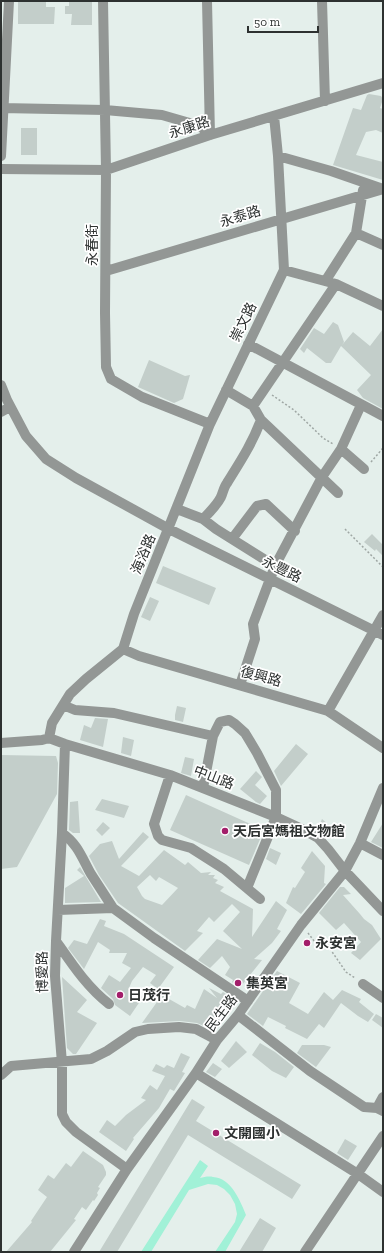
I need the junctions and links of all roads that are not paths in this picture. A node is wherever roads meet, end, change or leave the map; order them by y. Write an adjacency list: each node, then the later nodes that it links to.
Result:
1 (9, 1): 7 (street)
2 (103, 1): 8 (street, 永春街)
3 (207, 1): 10 (street)
4 (322, 1): 6 (street)
5 (383, 83): 6 (street, 永康路)
6 (325, 101): 9 (street, 永康路)
7 (2, 108): 8 (street); 11 (street)
8 (105, 110): 10 (street); 14 (street, 永春街)
9 (274, 116): 10 (street, 永康路); 12 (street, 崇文路)
10 (210, 135): 14 (street, 永康路)
11 (1, 156)
12 (278, 156): 15 (street); 18 (street, 崇文路)
13 (1, 169): 14 (street, 永康路)
14 (106, 170): 22 (street, 永春街)
15 (364, 183): 16 (street); 17 (street)
16 (383, 189): 17 (street, 永泰路)
17 (362, 195): 18 (street, 永泰路); 19 (street)
18 (281, 218): 21 (street, 崇文路); 22 (street, 永泰路)
19 (356, 233): 20 (street); 23 (street)
20 (383, 245)
21 (284, 270): 23 (street); 26 (street, 崇文路)
22 (106, 271): 36 (street, 永春街)
23 (326, 280): 24 (street)
24 (336, 284): 25 (street); 27 (street)
25 (383, 306)
26 (248, 344): 27 (street); 29 (street, 崇文路)
27 (282, 363): 31 (street); 32 (street)
28 (1, 385): 30 (street, 海浴路)
29 (226, 390): 32 (street); 36 (street, 崇文路)
30 (6, 403): 33 (street); 43 (street, 海浴路)
31 (361, 405): 34 (street); 37 (street)
32 (253, 406): 35 (street)
33 (1, 412)
34 (383, 416)
35 (261, 420): 39 (street); 42 (street)
36 (210, 424): 41 (street, 崇文路)
37 (341, 449): 38 (street); 39 (street)
38 (364, 470)
39 (322, 477): 40 (street); 44 (street)
40 (338, 493)
41 (177, 509): 42 (street); 43 (street, 崇文路)
42 (204, 519): 45 (street)
43 (169, 529): 47 (street, 永豐路); 51 (street, 海浴路)
44 (294, 531): 45 (street); 46 (street)
45 (232, 539): 46 (street)
46 (275, 566): 47 (street)
47 (270, 579): 49 (street, 永豐路); 52 (street)
48 (383, 615): 49 (street)
49 (374, 631): 50 (street, 永豐路); 54 (street)
50 (383, 635)
51 (123, 649): 52 (street, 復興路); 53 (street)
52 (240, 685): 54 (street, 復興路)
53 (63, 705): 55 (street); 56 (street)
54 (328, 710): 59 (street, 復興路)
55 (213, 736): 61 (street); 63 (street)
56 (49, 738): 57 (street, 中山路); 58 (street, 中山路)
57 (1, 743)
58 (66, 744): 60 (street, 中山路); 64 (street, 博愛路)
59 (383, 748)
60 (170, 775): 61 (street, 中山路); 68 (street)
61 (203, 788): 63 (street, 中山路)
62 (383, 788): 65 (street, 民生路)
63 (276, 817): 67 (street, 中山路); 68 (street)
64 (62, 833): 70 (street); 71 (street, 博愛路)
65 (360, 843): 66 (street); 67 (street, 民生路)
66 (383, 855)
67 (345, 870): 72 (street, 中山路); 76 (street, 民生路)
68 (247, 888): 69 (street)
69 (260, 899)
70 (113, 908): 71 (street); 76 (street)
71 (58, 910): 73 (street, 博愛路)
72 (383, 911)
73 (56, 941): 77 (street); 80 (street, 博愛路)
74 (363, 984): 75 (street)
75 (383, 998)
76 (248, 1000): 78 (street, 民生路)
77 (109, 1004)
78 (238, 1015): 79 (street, 民生路); 84 (street)
79 (217, 1040): 80 (street); 81 (street, 民生路)
80 (62, 1063): 82 (street); 86 (street, 博愛路)
81 (196, 1073): 86 (street, 民生路); 87 (street)
82 (1, 1075)
83 (383, 1096): 84 (street)
84 (380, 1110)
85 (383, 1136): 87 (street)
86 (127, 1169): 89 (street, 民生路)
87 (358, 1174): 88 (street); 90 (street)
88 (383, 1192)
89 (74, 1252)
90 (305, 1252)

